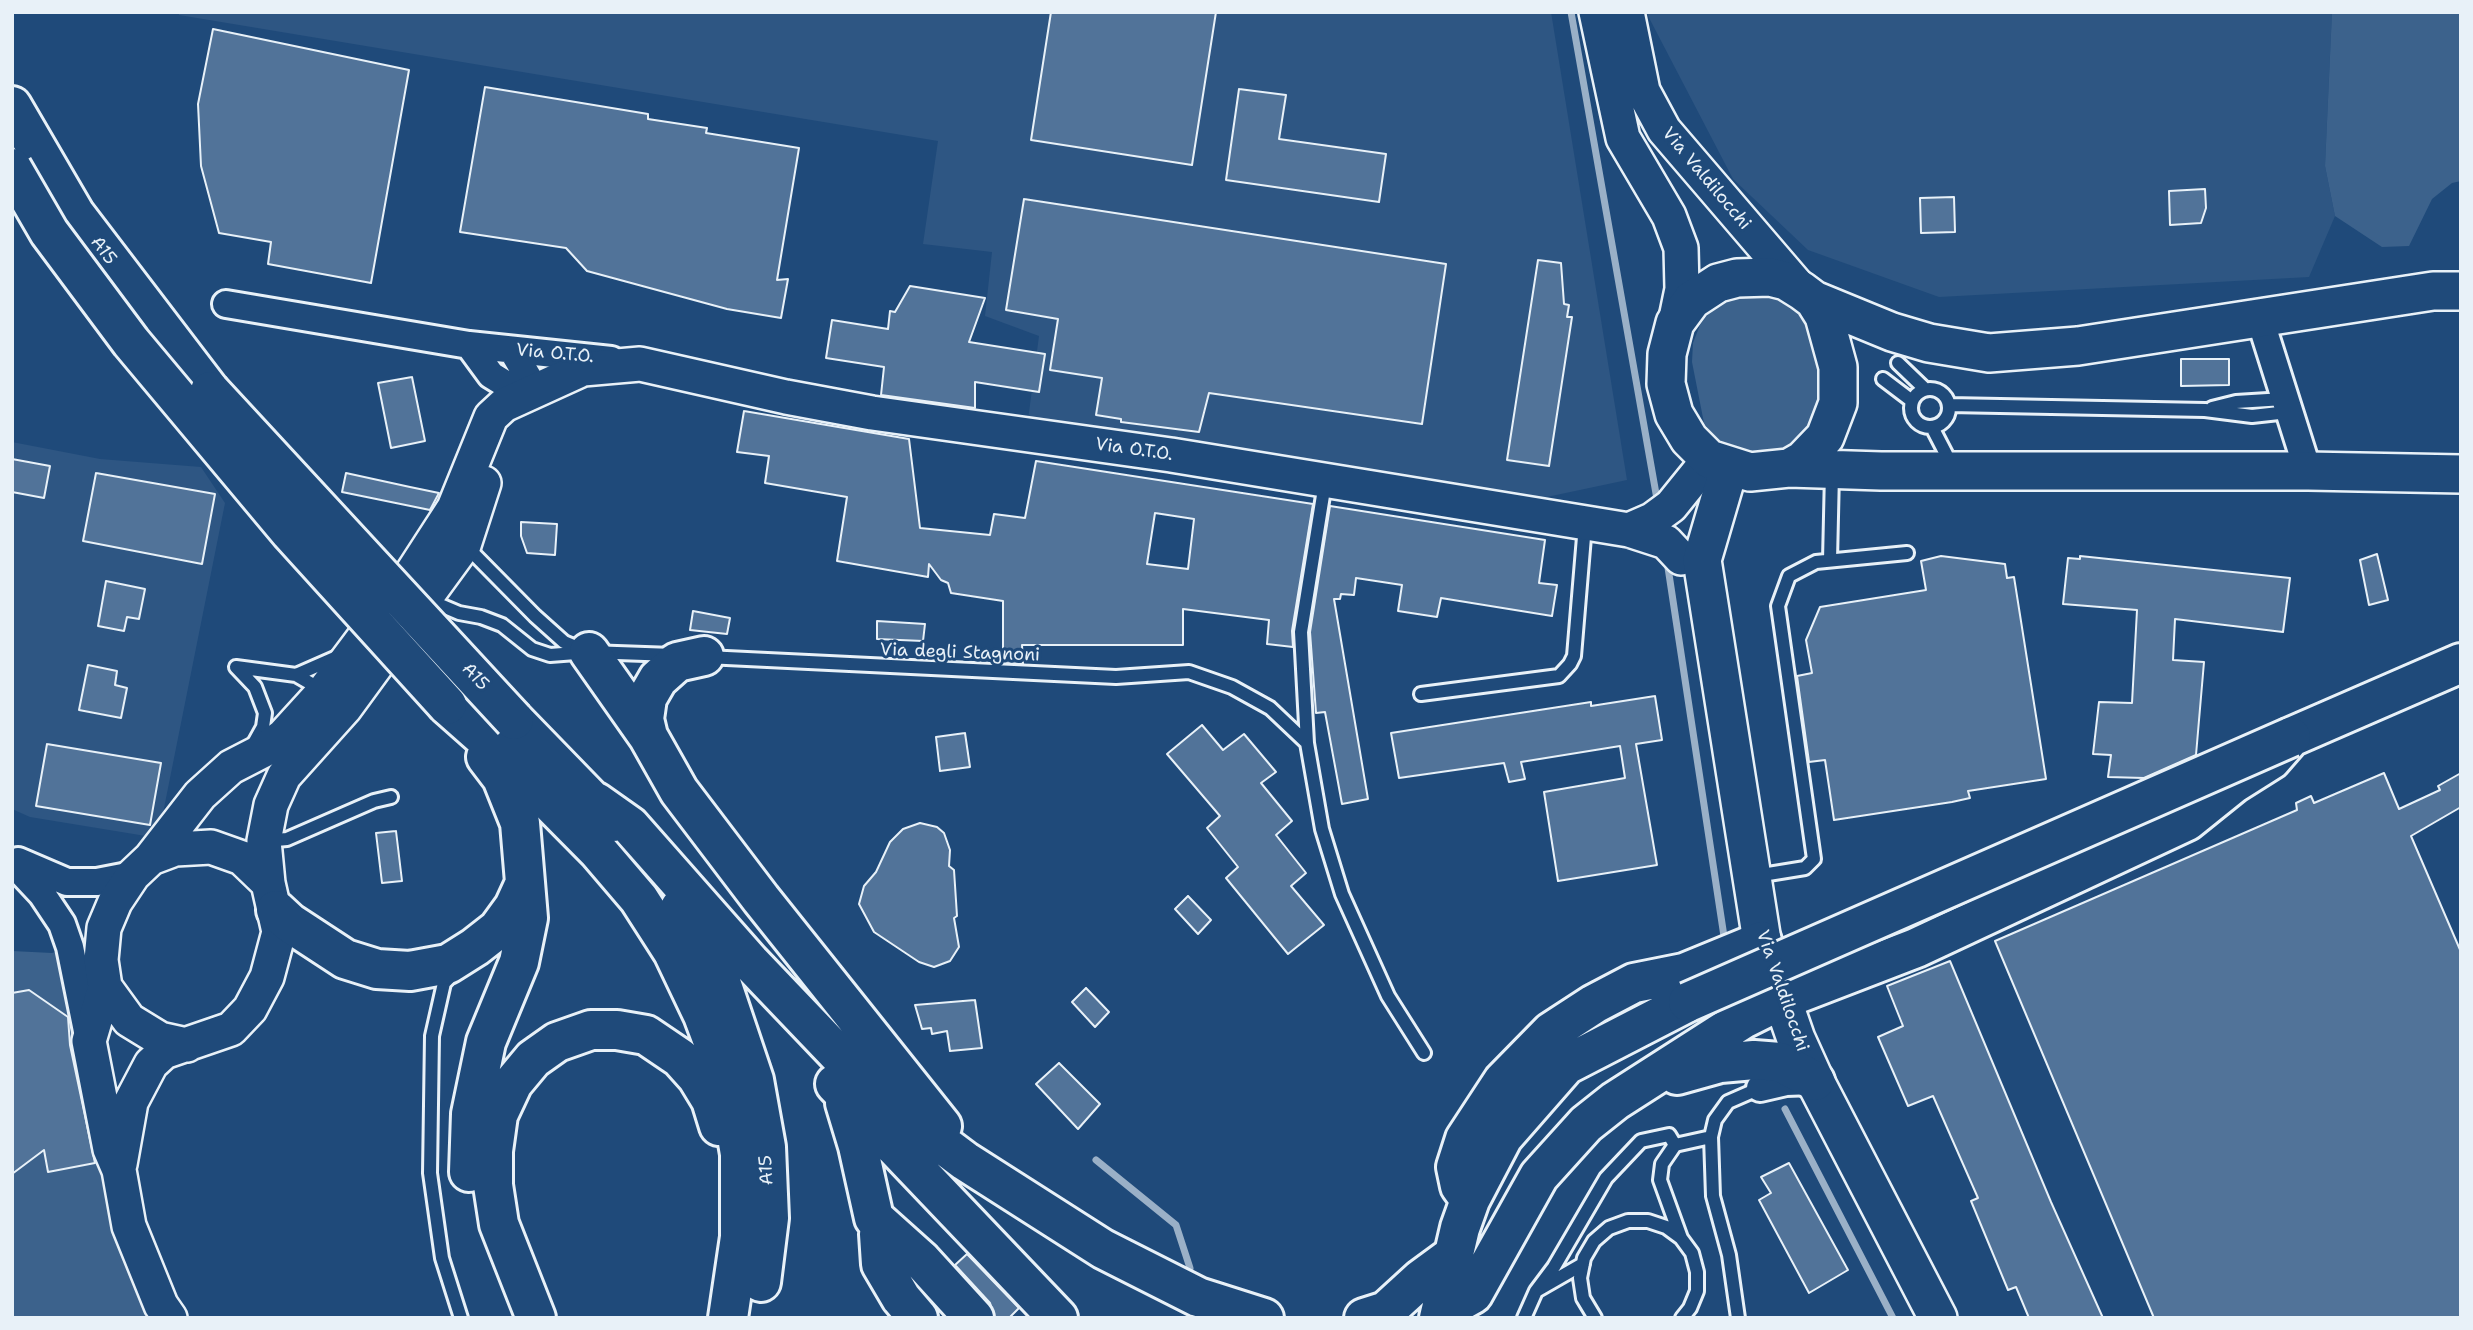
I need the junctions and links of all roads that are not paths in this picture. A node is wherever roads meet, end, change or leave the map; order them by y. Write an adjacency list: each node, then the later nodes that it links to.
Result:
1 (1596, 12): 9 (street)
2 (1627, 12): 6 (street, Via Valdilocchi)
3 (12, 106): 48 (highway, A15 / A15, bridge)
4 (12, 168): 48 (highway, A15 / A15, bridge)
5 (2461, 291): 8 (main road)
6 (1808, 296): 8 (main road); 9 (main road); 24 (main road)
7 (226, 304): 10 (street, Via O.T.O.)
8 (2260, 319): 20 (street)
9 (1675, 323): 23 (main road)
10 (469, 345): 11 (street, Via O.T.O.); 14 (street)
11 (512, 350): 13 (street, Via O.T.O.); 17 (street)
12 (1898, 363): 16 (lane)
13 (640, 364): 17 (street, Via O.T.O.); 29 (street, Via O.T.O.)
14 (491, 376): 17 (street); 21 (street)
15 (1883, 379): 18 (lane)
16 (1925, 389): 18 (lane); 19 (lane)
17 (526, 396): 21 (street, Via O.T.O.); 33 (street)
18 (1912, 401): 22 (lane)
19 (1949, 405): 20 (lane); 22 (lane)
20 (2286, 405): 27 (street)
21 (491, 417): 33 (street)
22 (1932, 427): 26 (lane)
23 (1719, 464): 24 (main road); 30 (main road); 32 (street)
24 (1782, 469): 25 (main road); 30 (main road)
25 (1832, 470): 26 (main road); 36 (lane)
26 (1947, 471): 27 (main road)
27 (2308, 471): 28 (main road)
28 (2461, 474)
29 (1325, 483): 31 (street, Via O.T.O.); 47 (lane)
30 (1711, 524): 43 (main road)
31 (1586, 525): 32 (street, Via O.T.O.); 42 (lane)
32 (1629, 530): 35 (street, Via O.T.O.)
33 (451, 539): 37 (street); 38 (lane); 41 (street)
34 (1907, 553): 36 (lane)
35 (1681, 558): 43 (main road, Via Valdilocchi)
36 (1830, 561): 55 (lane)
37 (426, 598): 38 (lane, Via degli Stagnoni); 44 (street)
38 (589, 652): 39 (lane, Via degli Stagnoni); 45 (highway)
39 (704, 656): 45 (highway); 47 (lane, Via degli Stagnoni)
40 (2461, 663): 46 (highway)
41 (310, 683): 44 (lane); 49 (street); 49 (lane)
42 (1421, 694)
43 (1726, 722): 55 (main road, Via Valdilocchi)
44 (319, 734): 52 (street)
45 (648, 736): 73 (highway)
46 (2291, 737): 62 (highway); 74 (highway, bridge)
47 (1307, 743): 65 (lane)
48 (501, 745): 51 (highway, A15 / A15); 56 (highway); 85 (highway, A15 / A15)
49 (231, 767): 54 (street)
50 (391, 797): 52 (lane)
51 (596, 802): 59 (highway); 86 (highway, A15 / A15)
52 (264, 841): 57 (street)
53 (12, 860): 54 (street); 61 (street); 63 (street)
54 (142, 867): 57 (street); 61 (street)
55 (1751, 877): 58 (main road, Via Valdilocchi)
56 (527, 878): 60 (highway); 83 (highway)
57 (272, 897): 60 (highway); 64 (street)
58 (1762, 941): 62 (main road, Via Valdilocchi); 74 (highway)
59 (750, 962): 69 (highway); 73 (highway)
60 (447, 968): 82 (lane)
61 (103, 974): 63 (street); 64 (street)
62 (1781, 999): 66 (main road, Via Valdilocchi); 67 (highway)
63 (89, 1041): 72 (street)
64 (187, 1045): 72 (street)
65 (1424, 1053)
66 (1800, 1081): 67 (highway); 68 (street); 99 (main road, Via Valdilocchi)
67 (1638, 1087): 80 (highway)
68 (1760, 1088): 70 (lane)
69 (842, 1094): 75 (highway); 92 (highway)
70 (1711, 1138): 71 (lane); 98 (lane)
71 (1675, 1145): 76 (lane); 79 (lane)
72 (119, 1170): 81 (street)
73 (1012, 1192): 93 (highway)
74 (1470, 1200): 77 (highway)
75 (874, 1215): 87 (highway); 88 (highway); 89 (highway); 90 (highway); 91 (highway)
76 (1681, 1238): 78 (lane); 97 (lane)
77 (1451, 1257): 80 (highway); 94 (highway)
78 (1583, 1264): 79 (lane); 96 (lane)
79 (1536, 1291): 95 (lane)
80 (1440, 1315)
81 (170, 1318)
82 (461, 1318)
83 (514, 1318)
84 (536, 1318): 85 (highway)
85 (726, 1318)
86 (754, 1318)
87 (888, 1318)
88 (918, 1318)
89 (940, 1318)
90 (974, 1318)
91 (997, 1318)
92 (1058, 1318)
93 (1264, 1318)
94 (1364, 1318)
95 (1524, 1318)
96 (1595, 1318)
97 (1682, 1318)
98 (1738, 1318)
99 (1938, 1318)

